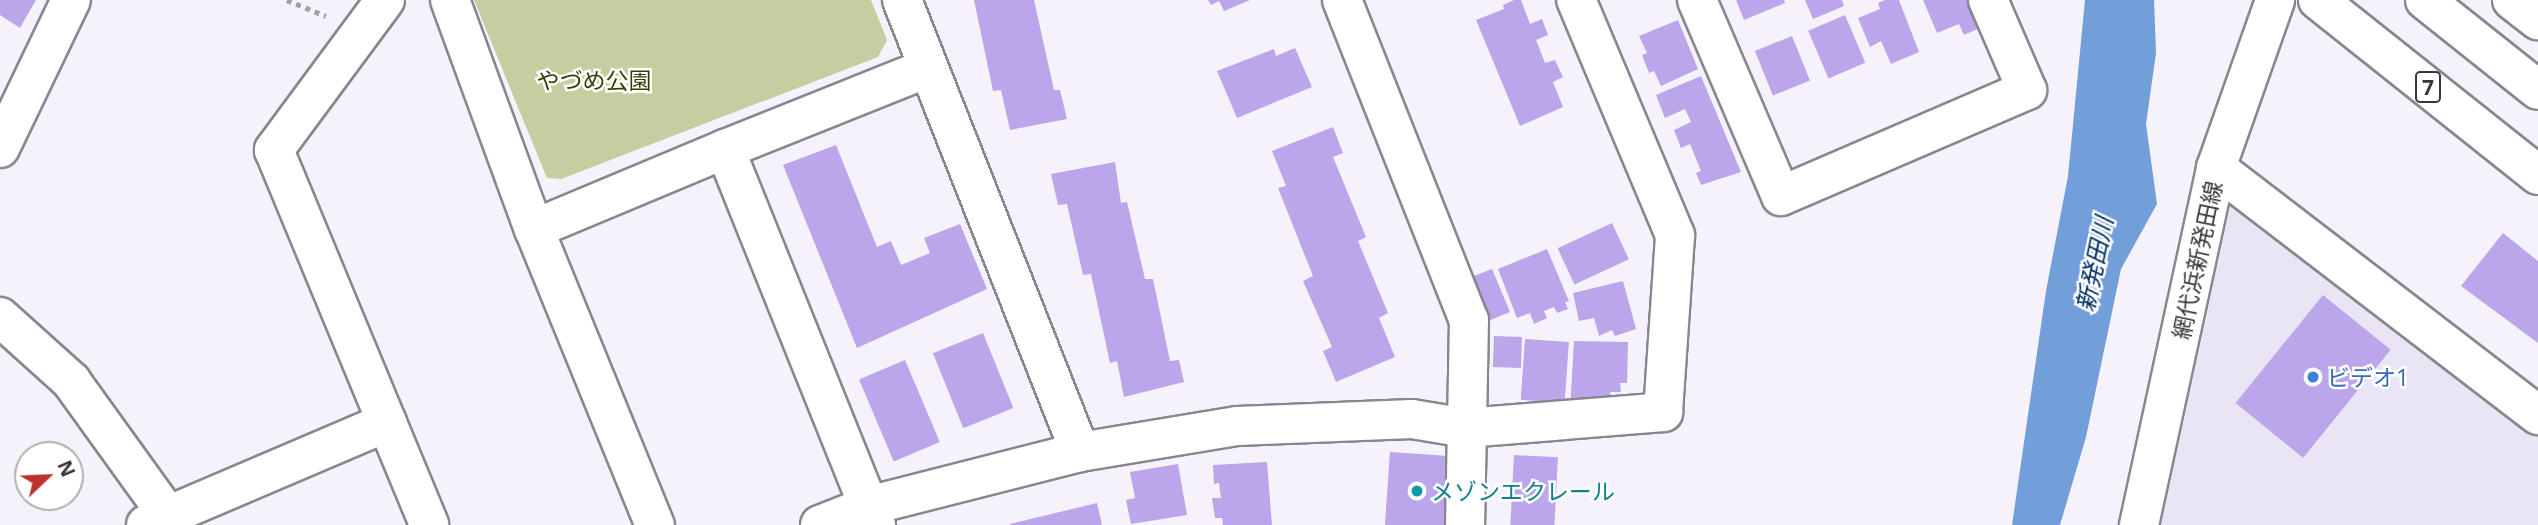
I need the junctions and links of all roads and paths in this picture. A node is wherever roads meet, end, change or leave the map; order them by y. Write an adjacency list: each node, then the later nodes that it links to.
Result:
1 (71, 0): 16 (main road)
2 (385, 0): 23 (main road)
3 (450, 0): 20 (main road)
4 (902, 0): 14 (main road)
5 (1576, 0): 24 (main road)
6 (1697, 0): 7 (main road)
7 (1989, 0)
8 (2275, 0): 18 (main road, 網代浜新発田線)
9 (2318, 0): 19 (main road, 7)
10 (2425, 0): 15 (main road)
11 (2512, 0): 13 (main road)
12 (1347, 1): 24 (main road)
13 (2538, 20)
14 (928, 68): 17 (main road); 25 (main road)
15 (2538, 90)
16 (0, 148)
17 (725, 149): 20 (main road); 26 (main road)
18 (2216, 168): 22 (main road); 32 (main road, 網代浜新発田線)
19 (2538, 175)
20 (534, 229): 29 (main road)
21 (0, 317): 27 (main road)
22 (2538, 415)
23 (387, 422): 27 (main road); 28 (main road)
24 (1466, 428): 25 (main road); 31 (main road)
25 (1080, 453): 26 (main road)
26 (872, 515): 30 (main road)
27 (164, 522)
28 (429, 525)
29 (655, 525)
30 (820, 525)
31 (1465, 525)
32 (2139, 525)

